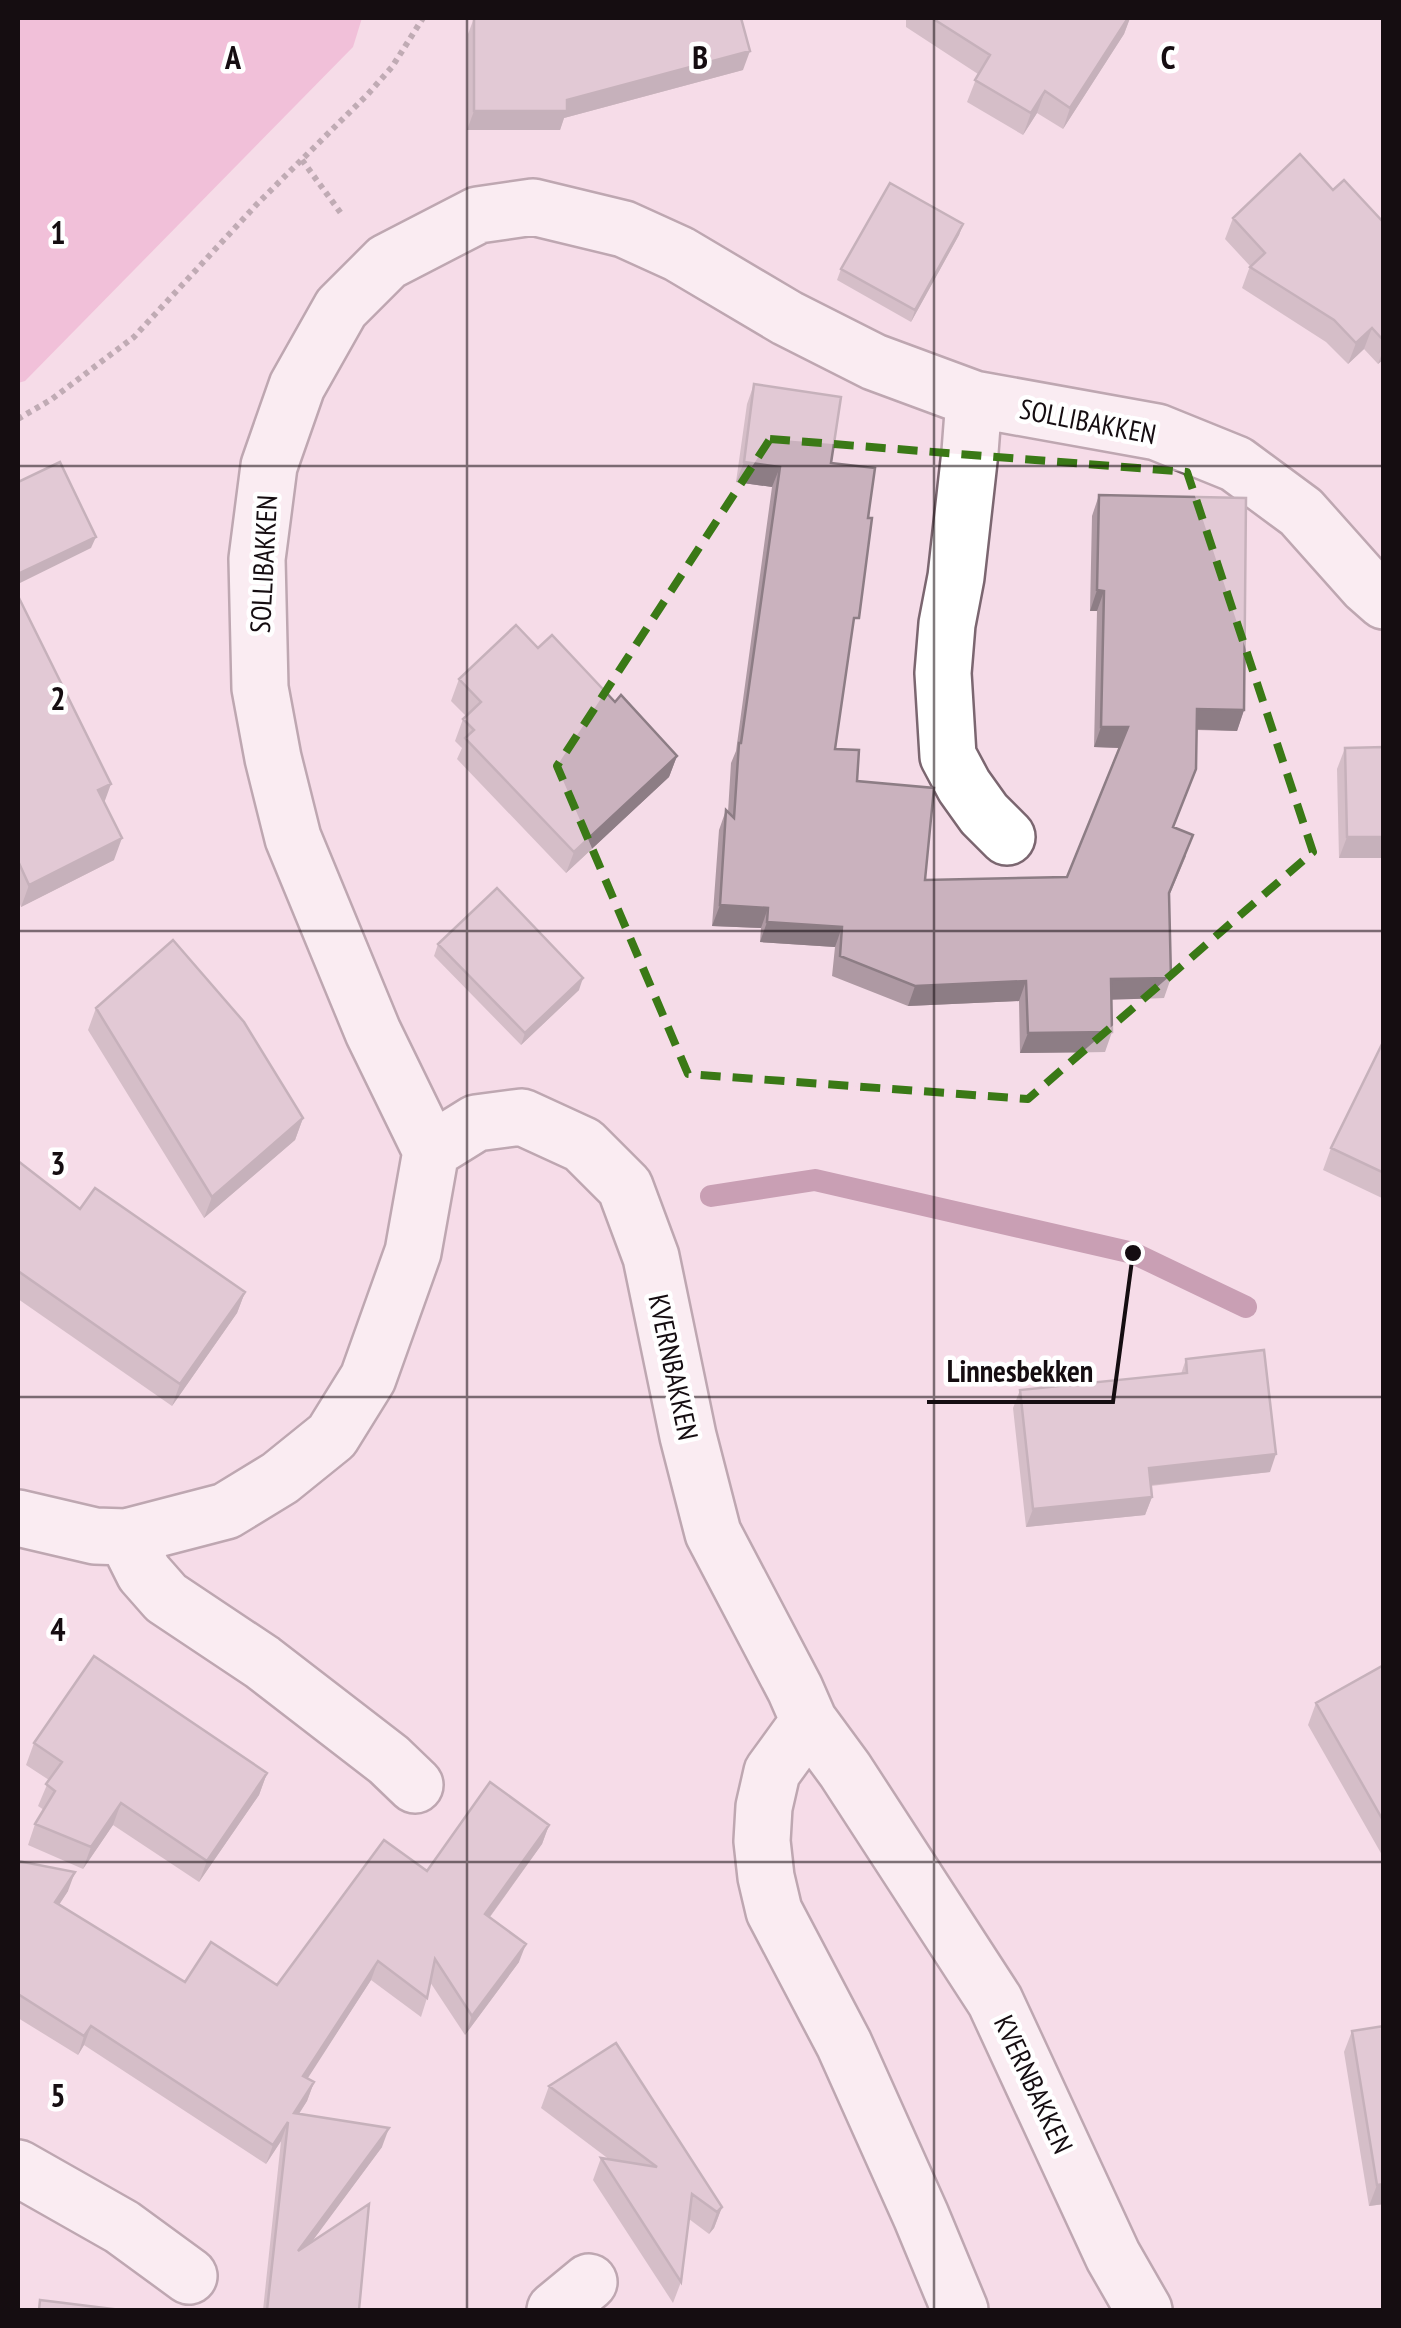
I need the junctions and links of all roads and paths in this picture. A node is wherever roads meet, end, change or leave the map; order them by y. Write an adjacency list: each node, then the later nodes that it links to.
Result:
1 (423, 18): 3 (path)
2 (974, 399): 4 (street, SOLLIBAKKEN); 5 (street); 6 (street, SOLLIBAKKEN)
3 (18, 419)
4 (1384, 601)
5 (1007, 837)
6 (431, 1151): 8 (street); 9 (street, KVERNBAKKEN)
7 (18, 1518): 8 (street)
8 (126, 1537): 10 (street)
9 (809, 1721): 13 (street); 14 (street, KVERNBAKKEN)
10 (415, 1785)
11 (18, 2168): 12 (street)
12 (189, 2276)
13 (960, 2310)
14 (1144, 2310)

